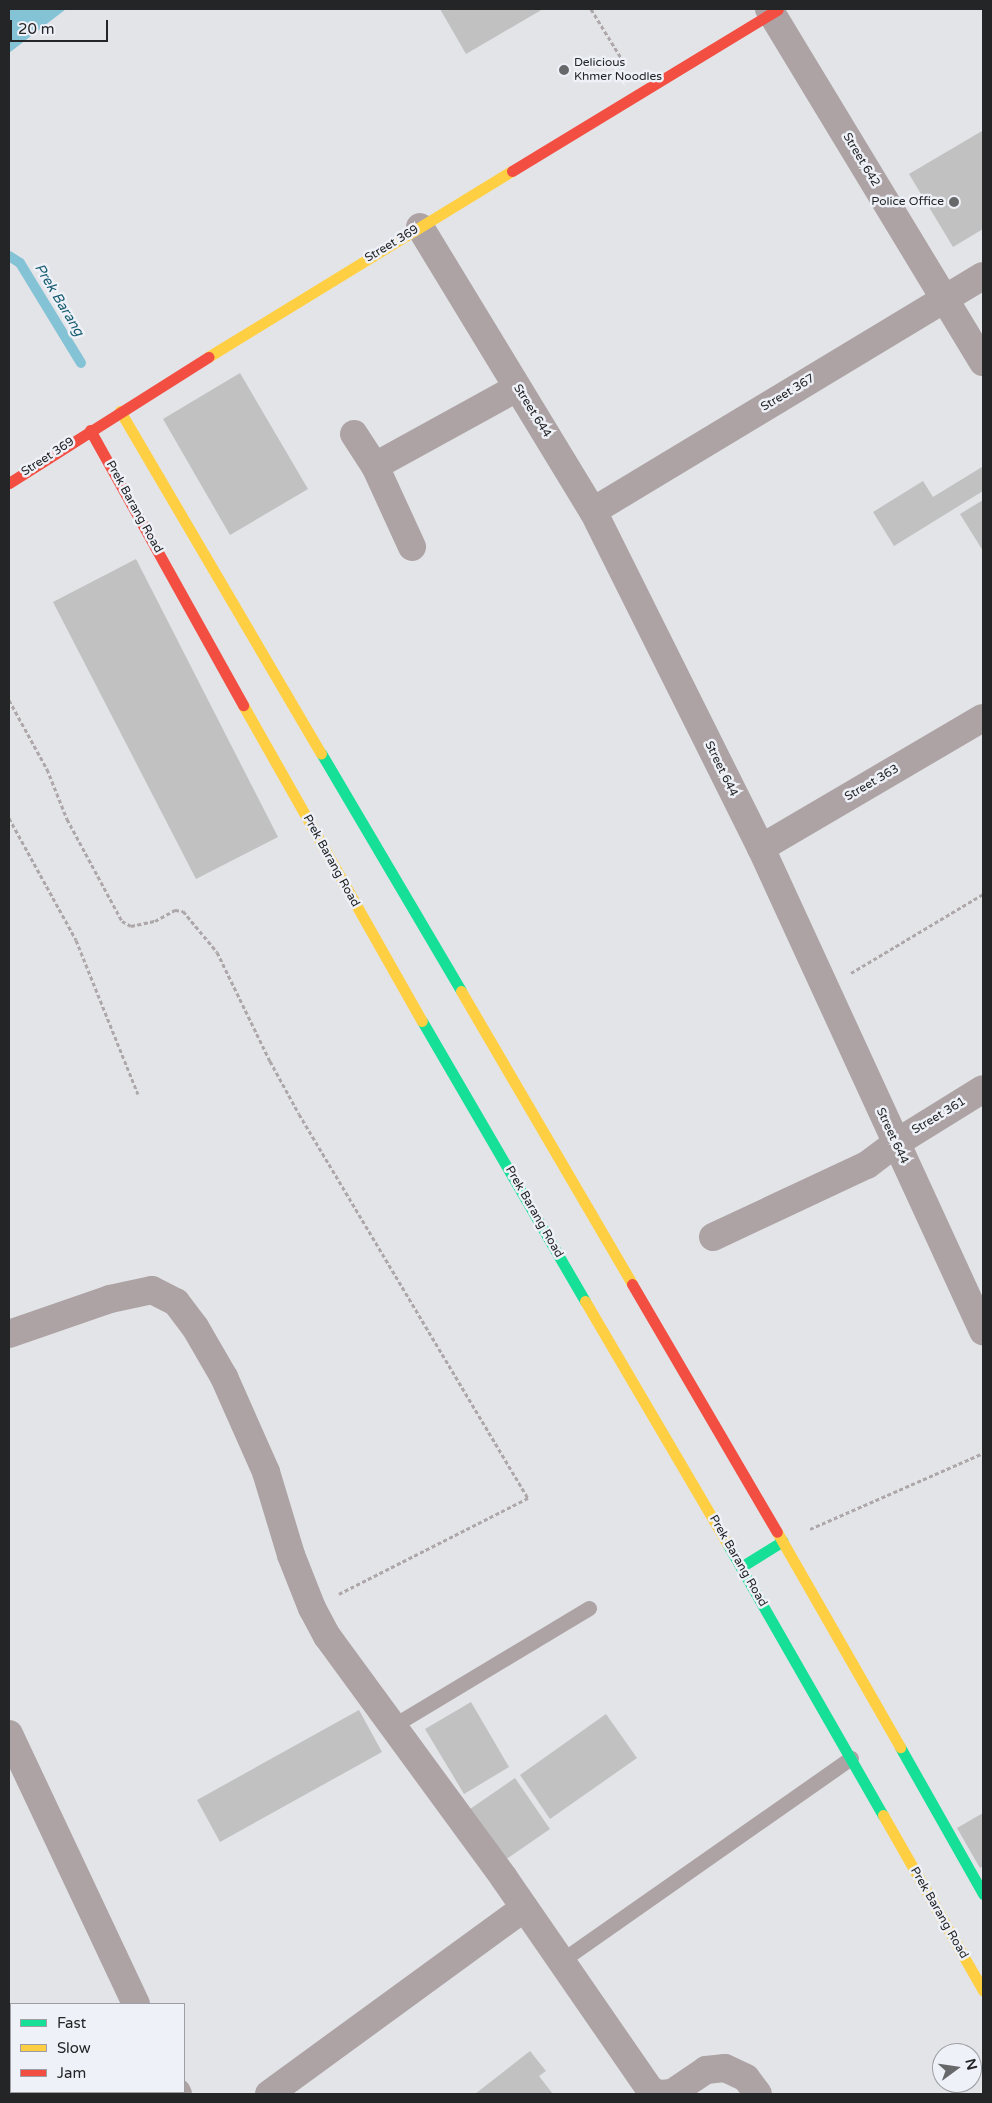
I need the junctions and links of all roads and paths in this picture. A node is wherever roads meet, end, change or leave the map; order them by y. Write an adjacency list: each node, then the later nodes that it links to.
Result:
1 (592, 9): 3 (path)
2 (773, 10): 3 (main road, Street 369); 6 (street, Street 642)
3 (641, 92): 4 (main road, Street 369)
4 (420, 227): 8 (street, Street 644); 9 (main road, Street 369)
5 (983, 276): 6 (street, Street 367)
6 (945, 299): 7 (street, Street 642); 14 (street, Street 367)
7 (983, 362)
8 (518, 388): 12 (street); 14 (street, Street 644)
9 (120, 411): 10 (main road, Street 369); 29 (main road)
10 (90, 430): 13 (main road, Street 369); 30 (main road, Prek Barang Road)
11 (354, 434): 12 (street)
12 (375, 466): 15 (street)
13 (9, 483)
14 (593, 511): 19 (street, Street 644)
15 (412, 547)
16 (9, 700): 31 (path)
17 (983, 718): 19 (street, Street 363)
18 (9, 818): 23 (path)
19 (761, 848): 21 (street, Street 644)
20 (983, 894): 21 (path)
21 (825, 989): 24 (street, Street 644)
22 (983, 1089): 24 (street, Street 361)
23 (138, 1094)
24 (896, 1143): 25 (street, Street 361); 26 (street, Street 644)
25 (713, 1237)
26 (983, 1331)
27 (9, 1334): 31 (street)
28 (983, 1453): 29 (path)
29 (783, 1541): 30 (main road); 36 (main road)
30 (742, 1567): 35 (main road, Prek Barang Road)
31 (312, 1608): 33 (street)
32 (589, 1608): 33 (lane)
33 (392, 1727): 37 (street)
34 (9, 1734): 40 (street)
35 (851, 1758): 38 (lane); 39 (main road, Prek Barang Road)
36 (983, 1894)
37 (524, 1908): 38 (street); 41 (street)
38 (561, 1961): 42 (street)
39 (983, 1990)
40 (136, 2003)
41 (269, 2094)
42 (660, 2094): 43 (street)
43 (758, 2094)

